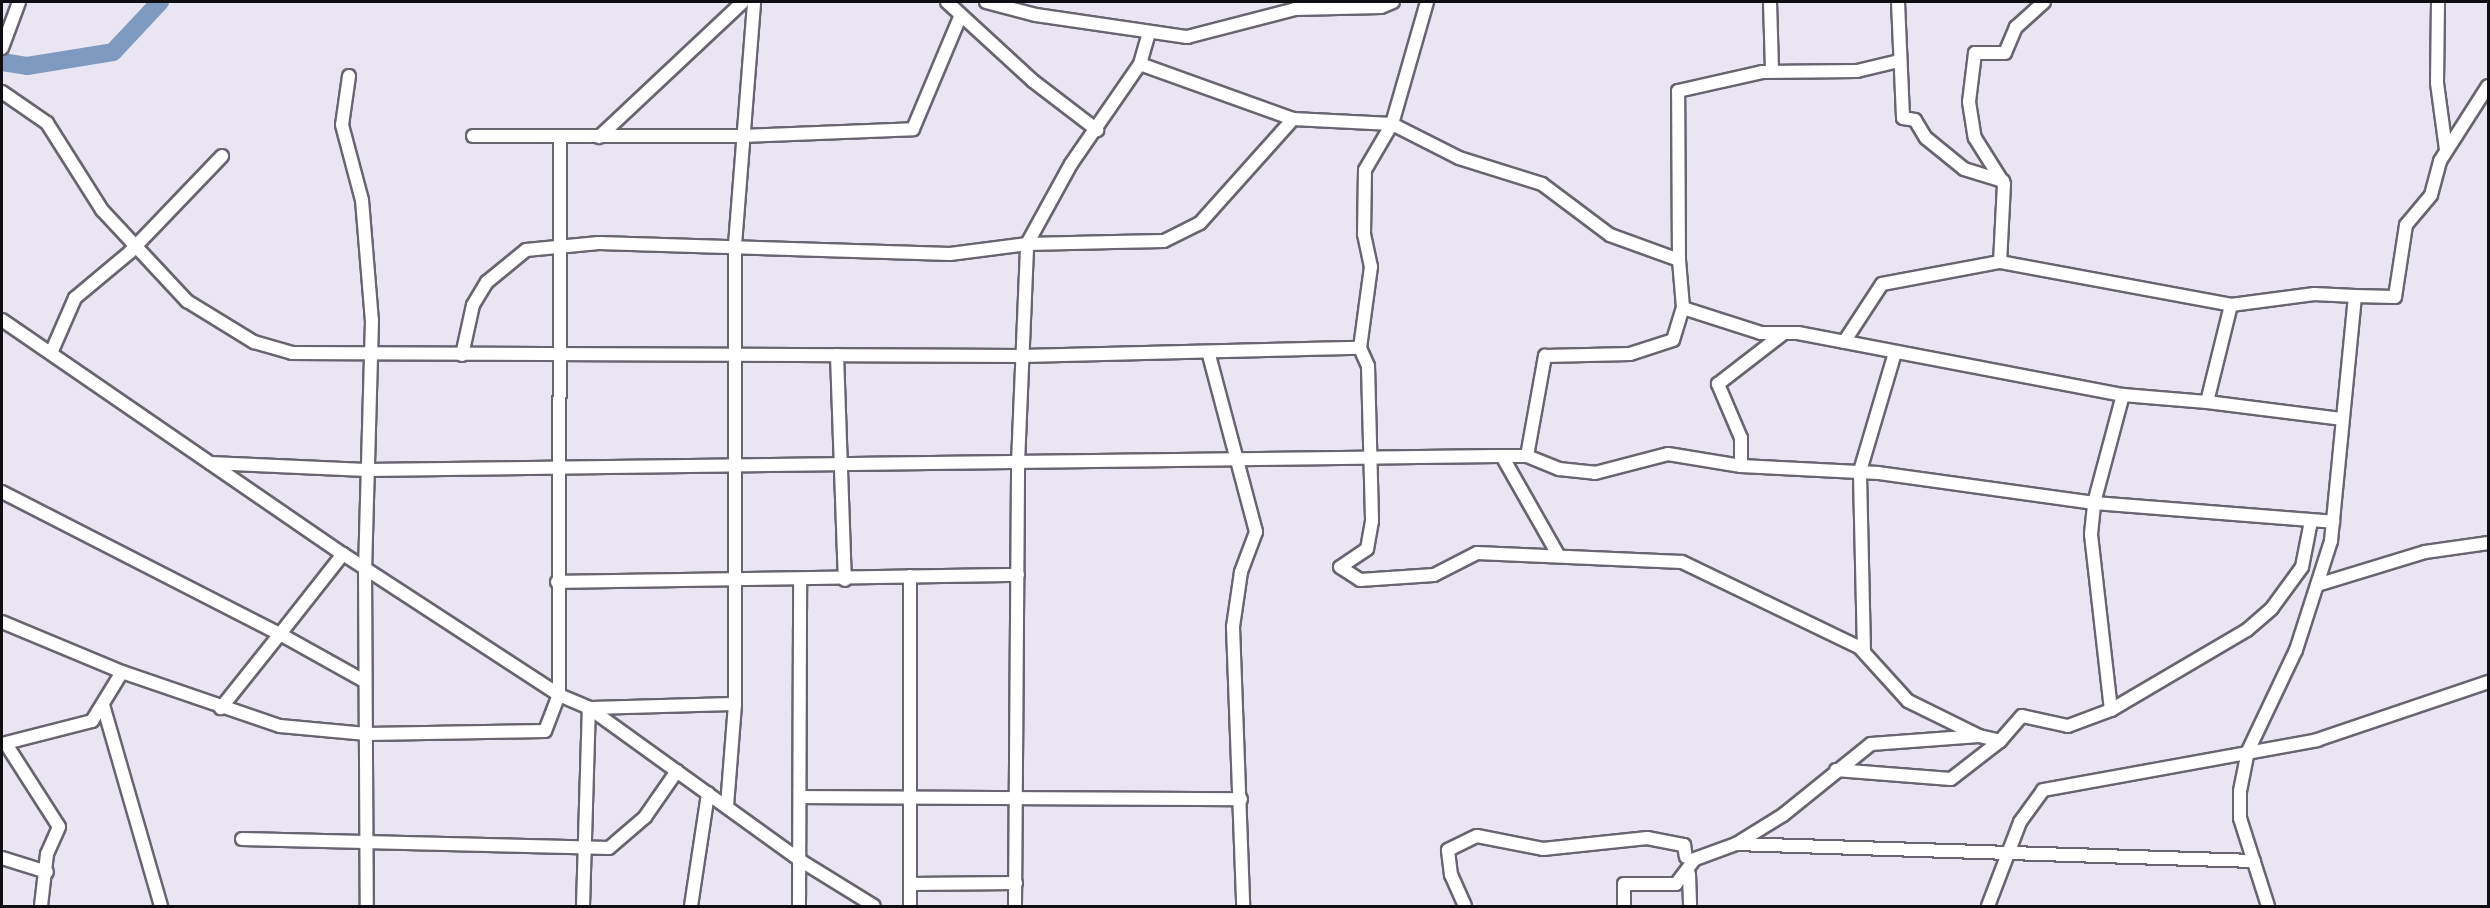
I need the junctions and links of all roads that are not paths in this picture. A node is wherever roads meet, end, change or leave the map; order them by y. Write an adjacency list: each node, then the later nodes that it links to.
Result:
1 (19, 2): 15 (street)
2 (742, 2): 27 (street)
3 (754, 2): 26 (street)
4 (947, 2): 13 (street)
5 (986, 2): 14 (street)
6 (1393, 2): 12 (street)
7 (1427, 2): 23 (street)
8 (1770, 2): 18 (street)
9 (1898, 2): 16 (street)
10 (2044, 2): 31 (street)
11 (2438, 2): 29 (street)
12 (1348, 5): 14 (street)
13 (960, 17): 24 (street); 26 (street)
14 (1149, 32): 17 (street)
15 (2, 48)
16 (1899, 61): 18 (street); 31 (street)
17 (1140, 64): 22 (street); 24 (street)
18 (1772, 71): 36 (street)
19 (349, 76): 52 (street)
20 (2488, 86): 29 (street)
21 (2, 92): 32 (street)
22 (1293, 119): 23 (street); 33 (street)
23 (1392, 124): 36 (street); 44 (street)
24 (1097, 130): 33 (street)
25 (473, 136): 28 (street)
26 (742, 136): 27 (street); 34 (street)
27 (599, 137): 28 (street)
28 (560, 138): 35 (street)
29 (2446, 150): 38 (street)
30 (222, 156): 32 (street)
31 (2003, 181): 37 (street)
32 (133, 243): 45 (street); 52 (street)
33 (1027, 244): 34 (street); 51 (street)
34 (735, 245): 35 (street); 48 (street)
35 (557, 246): 47 (street); 53 (street)
36 (1679, 260): 40 (street)
37 (2000, 262): 39 (street); 43 (street)
38 (2355, 296): 39 (street); 56 (street)
39 (2231, 305): 55 (street)
40 (1683, 308): 42 (street); 58 (street)
41 (2, 320): 45 (street)
42 (1784, 333): 43 (street); 65 (street)
43 (1844, 342): 46 (street)
44 (1360, 348): 50 (street); 60 (street)
45 (51, 353): 63 (street)
46 (1895, 353): 54 (street); 68 (street)
47 (462, 355): 52 (street); 53 (street)
48 (737, 355): 49 (street); 53 (street); 64 (street)
49 (837, 355): 51 (street); 61 (street)
50 (1209, 355): 51 (street); 59 (street)
51 (1022, 356): 62 (street)
52 (367, 357): 67 (street)
53 (558, 357): 66 (street)
54 (2123, 395): 55 (street); 70 (street)
55 (2207, 402): 56 (street)
56 (2341, 419): 72 (street)
57 (1502, 456): 58 (street); 60 (street); 74 (street)
58 (1527, 456): 65 (street)
59 (1237, 458): 60 (street); 62 (street); 107 (street)
60 (1371, 460): 74 (street)
61 (842, 463): 62 (street); 64 (street); 81 (street)
62 (1018, 463): 77 (street)
63 (210, 464): 67 (street); 75 (street)
64 (733, 465): 66 (street); 79 (street)
65 (1741, 466): 68 (street)
66 (558, 468): 67 (street); 82 (street)
67 (366, 470): 76 (street)
68 (1860, 471): 70 (street); 86 (street)
69 (2, 492): 85 (street)
70 (2094, 503): 71 (street); 95 (street)
71 (2311, 521): 72 (street); 95 (street)
72 (2332, 522): 83 (street)
73 (2488, 543): 83 (street)
74 (1557, 553): 86 (street)
75 (343, 554): 76 (street); 85 (street)
76 (365, 568): 88 (street); 90 (street)
77 (1018, 575): 78 (street); 106 (street)
78 (910, 576): 81 (street); 105 (street)
79 (736, 579): 80 (street); 82 (street); 91 (street)
80 (800, 579): 81 (street); 104 (street)
81 (845, 580)
82 (557, 582): 90 (street)
83 (2317, 585): 100 (street)
84 (2, 622): 87 (street)
85 (280, 634): 88 (street); 93 (street)
86 (1864, 651): 97 (street)
87 (122, 672): 92 (street); 93 (street)
88 (364, 681): 96 (street)
89 (2488, 682): 100 (street)
90 (559, 695): 94 (street); 96 (street)
91 (735, 704): 94 (street); 108 (street)
92 (103, 705): 99 (street); 123 (street)
93 (221, 708): 96 (street)
94 (589, 708): 102 (street); 111 (street)
95 (2110, 710): 98 (street)
96 (367, 734): 110 (street)
97 (1979, 736): 98 (street); 101 (street)
98 (2001, 741): 101 (street)
99 (4, 744): 118 (street)
100 (2248, 751): 113 (street); 117 (street)
101 (1836, 770): 112 (street)
102 (677, 771): 103 (street); 111 (street)
103 (708, 793): 108 (street); 126 (street)
104 (800, 797): 105 (street); 116 (street)
105 (911, 799): 106 (street); 121 (street)
106 (1018, 799): 107 (street); 120 (street)
107 (1241, 799): 131 (street)
108 (727, 806): 116 (street)
109 (242, 838): 110 (street)
110 (369, 844): 111 (street); 124 (street)
111 (586, 844): 125 (street)
112 (1736, 844): 113 (street); 133 (street)
113 (2009, 852): 117 (street); 135 (street)
114 (1686, 857): 132 (street)
115 (2, 858): 118 (street)
116 (798, 859): 127 (street); 128 (street)
117 (2254, 861): 136 (street)
118 (47, 872): 122 (street)
119 (1689, 874): 134 (street)
120 (1016, 883): 121 (street); 130 (street)
121 (910, 884): 129 (street)
122 (41, 906)
123 (160, 906)
124 (367, 906)
125 (583, 906)
126 (691, 906)
127 (799, 906)
128 (874, 906)
129 (910, 906)
130 (1015, 906)
131 (1242, 906)
132 (1465, 906)
133 (1624, 906)
134 (1690, 906)
135 (1988, 906)
136 (2268, 906)

